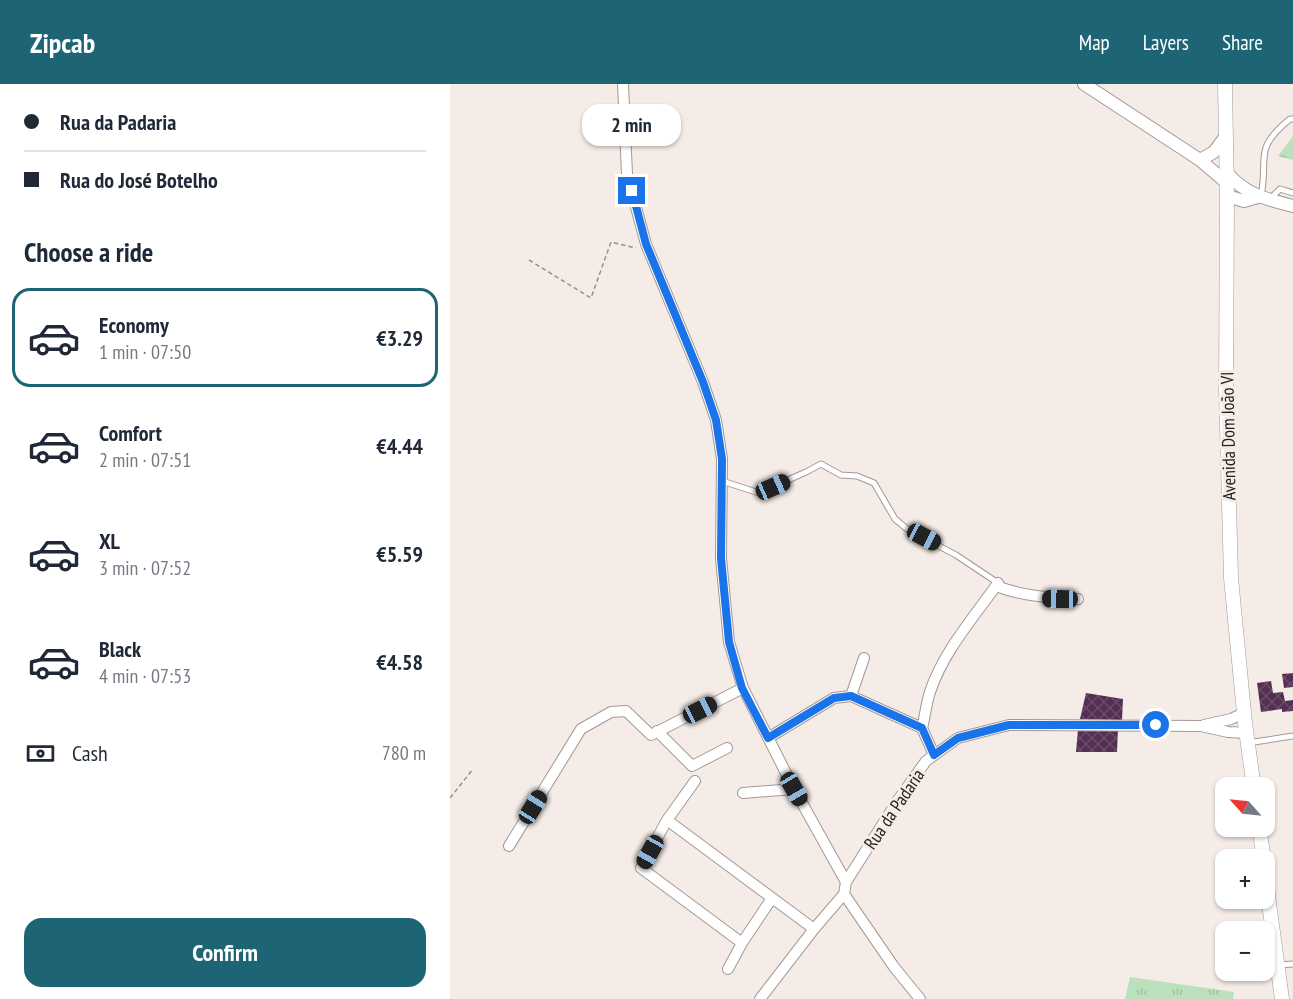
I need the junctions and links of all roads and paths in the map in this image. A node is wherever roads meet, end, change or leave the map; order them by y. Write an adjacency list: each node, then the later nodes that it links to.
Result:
1 (622, 84): 13 (street)
2 (1084, 84): 6 (street)
3 (1226, 84): 5 (main road, Avenida Dom João VI)
4 (1293, 119): 10 (lane)
5 (1226, 136): 6 (street); 7 (main road, Avenida Dom João VI)
6 (1206, 161): 7 (street); 7 (street)
7 (1227, 179): 9 (street); 9 (street); 12 (main road, Avenida Dom João VI)
8 (1293, 193): 10 (lane)
9 (1245, 196): 10 (street); 12 (street)
10 (1263, 198): 11 (street)
11 (1293, 206)
12 (1227, 224): 21 (main road, Avenida Dom João VI)
13 (649, 250): 14 (path); 15 (street)
14 (529, 260)
15 (721, 481): 16 (lane); 19 (street)
16 (997, 584): 17 (street); 23 (street)
17 (1078, 599)
18 (864, 658): 20 (street)
19 (742, 688): 24 (street); 26 (street)
20 (851, 696): 23 (street); 26 (street)
21 (1244, 713): 22 (street); 27 (main road, Avenida Dom João VI)
22 (1201, 726): 27 (street); 29 (street, Rua da Padaria)
23 (922, 728): 29 (street)
24 (654, 733): 28 (street); 37 (street)
25 (1293, 736): 27 (lane)
26 (768, 738): 33 (street)
27 (1247, 738): 31 (main road, Avenida Dom João VI)
28 (727, 748)
29 (934, 755): 38 (street, Rua da Padaria)
30 (473, 769): 35 (path)
31 (1252, 777)
32 (695, 781): 36 (street)
33 (794, 789): 34 (street); 38 (street)
34 (743, 793)
35 (450, 798)
36 (667, 820): 40 (street); 43 (street)
37 (509, 846)
38 (846, 882): 39 (street, Rua da Padaria)
39 (844, 894): 42 (street); 48 (street)
40 (772, 898): 42 (street); 43 (street)
41 (1270, 909): 45 (main road)
42 (814, 928): 47 (street)
43 (742, 944): 46 (street)
44 (1293, 964): 45 (lane)
45 (1278, 965): 49 (main road)
46 (728, 969)
47 (760, 999)
48 (920, 999)
49 (1282, 999)

